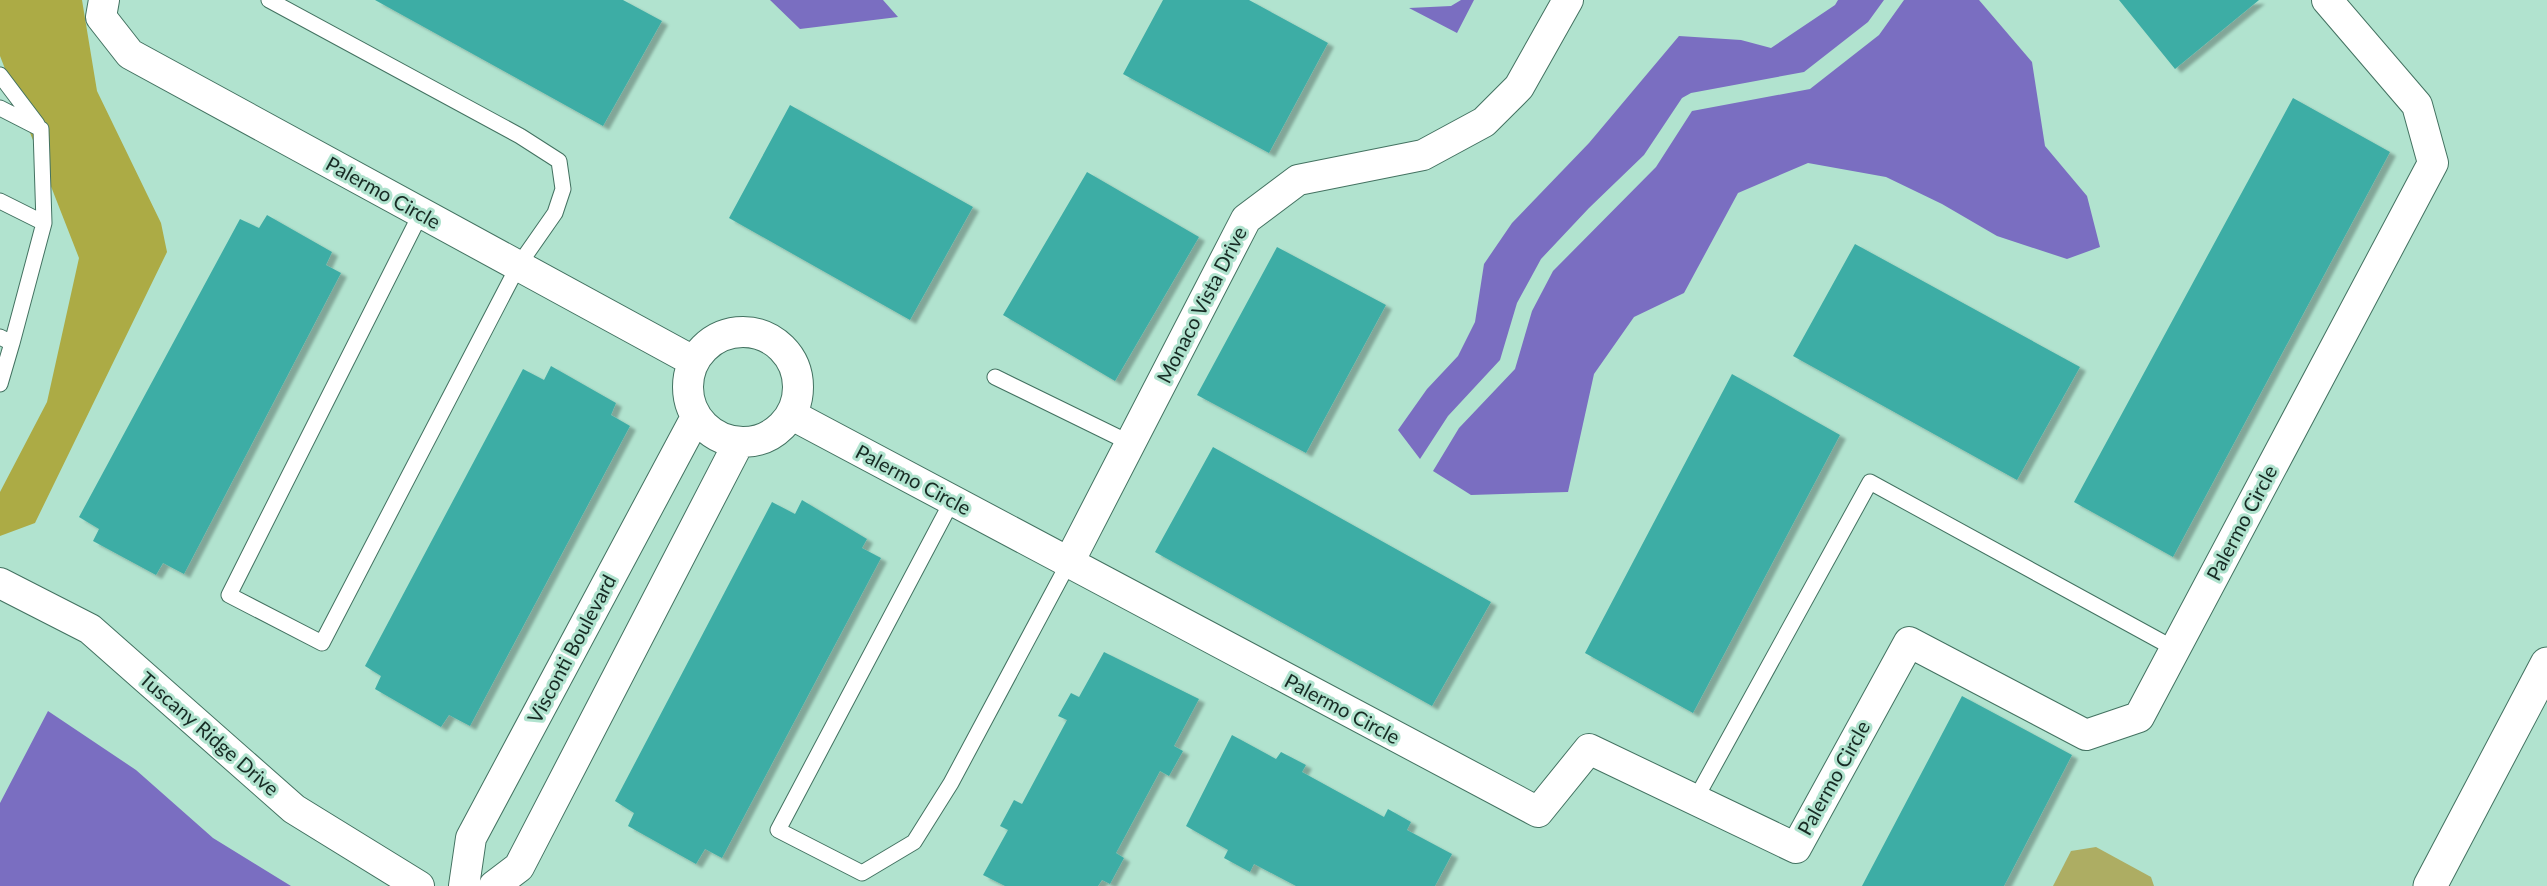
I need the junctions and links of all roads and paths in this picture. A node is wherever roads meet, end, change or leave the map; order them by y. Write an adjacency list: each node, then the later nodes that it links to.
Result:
1 (104, 0): 9 (street, Palermo Circle)
2 (269, 0): 11 (lane)
3 (1568, 0): 19 (street, Monaco Vista Drive)
4 (2327, 0): 23 (street, Palermo Circle)
5 (0, 75): 7 (lane)
6 (0, 108): 7 (lane)
7 (41, 129): 10 (lane)
8 (0, 201): 10 (lane)
9 (421, 213): 11 (street, Palermo Circle); 11 (lane)
10 (44, 223): 12 (lane)
11 (518, 266): 13 (street, Palermo Circle)
12 (6, 340): 15 (lane)
13 (693, 362): 16 (street); 17 (street)
14 (994, 377): 19 (lane)
15 (0, 384)
16 (792, 415): 18 (street); 20 (street, Palermo Circle)
17 (696, 417): 18 (street); 27 (street, Visconti Boulevard)
18 (739, 442): 28 (street)
19 (1131, 443): 21 (street, Monaco Vista Drive)
20 (952, 501): 21 (street, Palermo Circle); 21 (lane)
21 (1068, 564): 25 (street, Palermo Circle)
22 (0, 583): 26 (street, Tuscany Ridge Drive)
23 (2175, 649): 25 (street, Palermo Circle); 25 (lane)
24 (2547, 664): 29 (street)
25 (1695, 800)
26 (419, 886)
27 (464, 886)
28 (494, 886)
29 (2430, 886)

